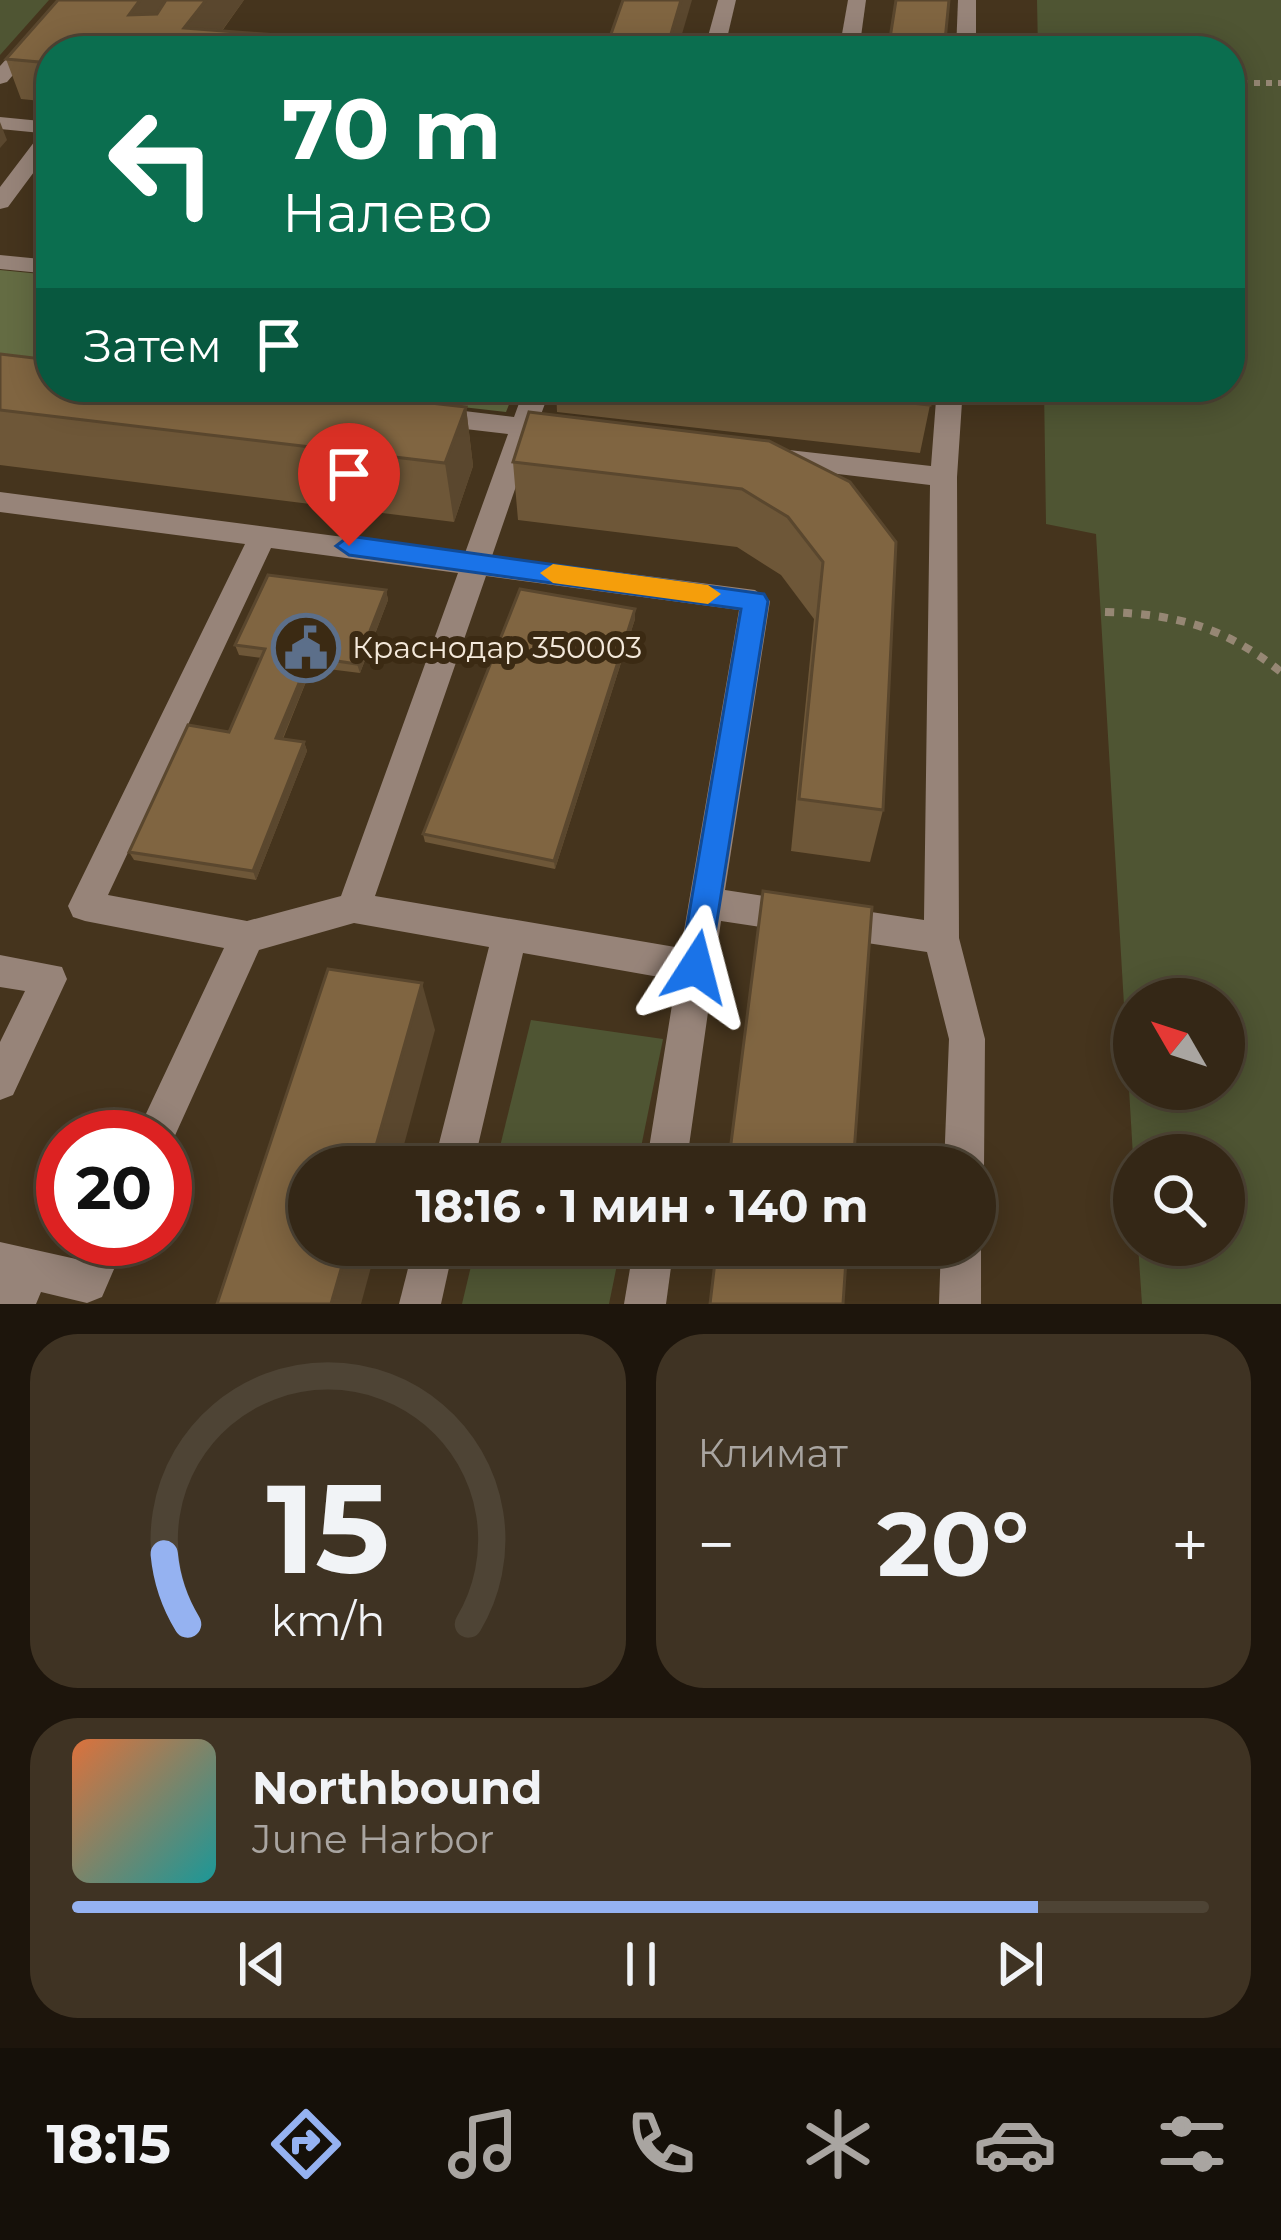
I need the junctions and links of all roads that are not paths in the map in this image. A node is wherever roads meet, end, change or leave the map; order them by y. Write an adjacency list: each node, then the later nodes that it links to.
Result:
1 (69, 0): 5 (street)
2 (727, 0): 6 (street)
3 (857, 0): 7 (street)
4 (967, 0): 8 (street)
5 (37, 36)
6 (718, 36)
7 (851, 36)
8 (966, 36)
9 (36, 37): 10 (street)
10 (0, 78)
11 (0, 123): 12 (street)
12 (36, 129)
13 (36, 153): 14 (street)
14 (26, 167): 15 (street); 16 (street)
15 (36, 168)
16 (0, 202)
17 (0, 262): 18 (street)
18 (36, 266)
19 (533, 402): 22 (street)
20 (942, 402): 25 (street)
21 (405, 413): 22 (street)
22 (524, 427): 23 (street); 28 (street)
23 (570, 432)
24 (734, 452): 25 (street)
25 (944, 477): 33 (street)
26 (0, 502): 27 (street)
27 (264, 534): 28 (street); 32 (street)
28 (476, 562): 29 (street); 30 (street)
29 (706, 903): 33 (street); 34 (street)
30 (354, 908): 31 (street); 32 (street)
31 (510, 935): 34 (street); 38 (street)
32 (247, 937): 37 (street)
33 (941, 938): 40 (street)
34 (696, 967): 39 (street)
35 (0, 971): 36 (street)
36 (0, 1082)
37 (167, 1110)
38 (458, 1146)
39 (669, 1146)
40 (964, 1146)
41 (94, 1266): 45 (street)
42 (429, 1266): 46 (street)
43 (651, 1266): 47 (street)
44 (961, 1266): 48 (street)
45 (15, 1278)
46 (420, 1304)
47 (645, 1304)
48 (960, 1304)

